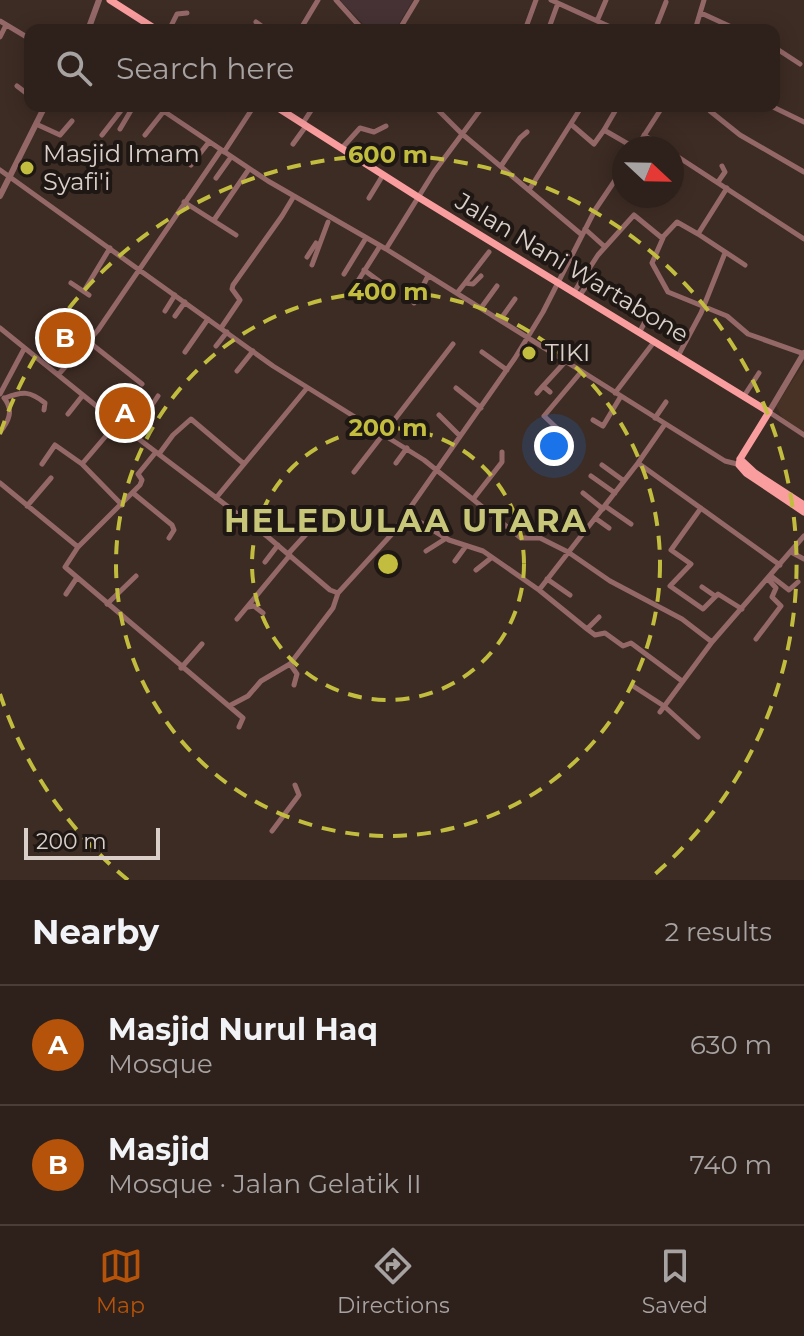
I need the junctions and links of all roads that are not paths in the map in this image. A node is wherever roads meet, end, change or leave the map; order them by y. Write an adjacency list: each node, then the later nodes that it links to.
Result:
1 (99, 0): 16 (street)
2 (110, 0): 17 (main road)
3 (318, 0): 20 (street)
4 (336, 0): 21 (street)
5 (417, 0): 22 (street)
6 (536, 0): 23 (street)
7 (606, 0): 13 (street)
8 (704, 0): 12 (street)
9 (554, 2): 13 (street); 24 (street)
10 (666, 2): 26 (street)
11 (187, 13): 18 (street)
12 (701, 13): 27 (street); 28 (street)
13 (597, 21): 25 (street)
14 (256, 22): 19 (street)
15 (3, 23): 29 (street); 30 (street)
16 (90, 24)
17 (148, 24)
18 (172, 24)
19 (259, 24)
20 (304, 24)
21 (358, 24)
22 (403, 24)
23 (527, 24)
24 (550, 24)
25 (604, 24)
26 (657, 24)
27 (697, 24)
28 (725, 24)
29 (24, 35)
30 (0, 37)
31 (780, 51): 32 (street)
32 (800, 64)
33 (17, 86): 34 (street)
34 (24, 91)
35 (780, 110): 51 (street)
36 (42, 112): 52 (street)
37 (120, 112): 60 (street)
38 (129, 112): 56 (street)
39 (163, 112): 61 (street)
40 (165, 112): 64 (street)
41 (250, 112): 67 (street)
42 (285, 112): 53 (main road, Jalan Nani Wartabone)
43 (311, 112): 53 (street)
44 (440, 112): 59 (street)
45 (478, 112): 59 (street)
46 (579, 112): 54 (street)
47 (614, 112): 57 (street)
48 (659, 112): 62 (street)
49 (711, 112): 75 (street)
50 (72, 121): 52 (street)
51 (803, 121)
52 (36, 124): 77 (street)
53 (304, 124): 65 (street); 66 (main road, Jalan Nani Wartabone)
54 (572, 125): 57 (street); 82 (street)
55 (386, 126): 66 (street)
56 (120, 129)
57 (604, 130): 63 (street)
58 (527, 132): 71 (street)
59 (461, 133): 71 (street); 85 (street)
60 (102, 135)
61 (145, 135)
62 (644, 135)
63 (615, 136)
64 (209, 142): 67 (street); 70 (street)
65 (293, 144)
66 (342, 148): 76 (main road, Jalan Nani Wartabone)
67 (222, 151): 68 (street); 87 (street)
68 (231, 157): 73 (street); 78 (street)
69 (684, 161): 79 (street)
70 (191, 165)
71 (501, 166): 82 (street)
72 (722, 166): 79 (street)
73 (249, 169): 84 (street); 88 (street)
74 (0, 170): 77 (street)
75 (804, 172)
76 (383, 174): 85 (main road, Jalan Nani Wartabone); 86 (street)
77 (9, 176): 83 (street); 98 (street)
78 (216, 178)
79 (718, 182): 81 (street)
80 (612, 186): 90 (street)
81 (727, 188): 91 (street); 95 (street)
82 (529, 190): 90 (street)
83 (0, 196)
84 (294, 196): 89 (street); 130 (street)
85 (418, 197): 96 (street); 112 (main road, Jalan Nani Wartabone)
86 (369, 198)
87 (184, 202): 88 (street); 104 (street)
88 (214, 220): 92 (street)
89 (329, 220): 93 (street); 101 (street); 102 (street)
90 (584, 232): 97 (street); 112 (street)
91 (698, 234): 94 (street); 100 (street)
92 (236, 235)
93 (366, 238): 96 (street); 106 (street)
94 (663, 238): 97 (street); 122 (street)
95 (804, 239)
96 (383, 247): 105 (street); 108 (street)
97 (605, 247): 117 (street)
98 (110, 248): 104 (street); 110 (street)
99 (489, 252): 111 (street)
100 (725, 253): 103 (street); 122 (street)
101 (307, 257)
102 (312, 265)
103 (745, 265)
104 (139, 270): 118 (street); 133 (street)
105 (364, 270): 113 (street); 115 (street)
106 (344, 274)
107 (594, 275): 117 (street)
108 (428, 276): 116 (street); 121 (street)
109 (481, 276): 111 (street)
110 (71, 283)
111 (465, 283): 116 (street)
112 (559, 283): 117 (main road, Jalan Nani Wartabone); 132 (street)
113 (356, 284)
114 (497, 286): 123 (street)
115 (387, 287)
116 (457, 293): 123 (street)
117 (577, 294): 131 (main road, Jalan Nani Wartabone)
118 (175, 295): 120 (street); 124 (street)
119 (515, 299): 128 (street)
120 (185, 302): 125 (street); 127 (street)
121 (414, 303)
122 (703, 306): 141 (street); 142 (street)
123 (481, 308): 128 (street)
124 (165, 311)
125 (175, 316)
126 (647, 318): 131 (street)
127 (208, 319): 130 (street); 139 (street)
128 (500, 320): 132 (street)
129 (0, 328): 137 (street)
130 (224, 330): 136 (street); 138 (street)
131 (639, 333): 134 (main road, Jalan Nani Wartabone)
132 (529, 337): 143 (street); 144 (street)
133 (89, 342): 148 (street); 149 (street)
134 (654, 342): 142 (main road, Jalan Nani Wartabone); 156 (street)
135 (453, 344): 173 (street)
136 (216, 346)
137 (24, 349): 148 (street); 157 (street)
138 (253, 351): 145 (street); 151 (street)
139 (185, 352)
140 (482, 352): 144 (street)
141 (804, 354): 163 (street)
142 (678, 356): 159 (main road, Jalan Nani Wartabone)
143 (565, 362): 146 (street); 150 (street)
144 (507, 370): 161 (street)
145 (237, 371)
146 (581, 372): 156 (street); 171 (street)
147 (759, 373): 159 (street)
148 (58, 375): 155 (street)
149 (142, 384)
150 (543, 386): 153 (street); 154 (street)
151 (307, 388): 173 (street); 184 (street)
152 (456, 388): 161 (street)
153 (550, 392)
154 (537, 393)
155 (83, 395): 164 (street); 168 (street)
156 (618, 395): 166 (street); 167 (street)
157 (2, 396): 162 (street); 170 (street)
158 (158, 396): 172 (street)
159 (744, 397): 163 (main road, Jalan Nani Wartabone)
160 (666, 402): 166 (street)
161 (481, 408): 175 (street)
162 (44, 410)
163 (769, 412): 174 (street); 181 (main road)
164 (68, 414)
165 (439, 415): 175 (street)
166 (655, 418): 169 (street)
167 (593, 420)
168 (117, 423): 172 (street); 183 (street)
169 (665, 424): 180 (street); 181 (street)
170 (0, 432)
171 (562, 433)
172 (133, 434): 178 (street)
173 (384, 434): 176 (street); 187 (street)
174 (804, 435)
175 (460, 436): 186 (street)
176 (407, 448): 179 (street); 186 (street)
177 (502, 452): 196 (street)
178 (157, 453): 184 (street); 192 (street); 195 (street)
179 (396, 463)
180 (638, 463): 190 (street); 201 (street)
181 (741, 463): 198 (main road); 202 (main road)
182 (42, 464): 183 (street)
183 (82, 464): 197 (street)
184 (244, 464): 195 (street)
185 (602, 465): 190 (street)
186 (436, 469): 196 (street); 203 (street)
187 (354, 472)
188 (591, 476): 194 (street)
189 (51, 478): 199 (street)
190 (624, 481): 194 (street)
191 (0, 483): 199 (street)
192 (133, 493): 197 (street); 209 (street)
193 (583, 493): 200 (street)
194 (615, 493): 200 (street)
195 (216, 498): 211 (street)
196 (474, 498): 215 (street)
197 (122, 505): 213 (street)
198 (804, 505)
199 (27, 506): 213 (street)
200 (604, 507): 204 (street); 206 (street)
201 (701, 508): 222 (street); 235 (street)
202 (804, 512)
203 (405, 513): 210 (street); 232 (street)
204 (595, 518): 207 (street); 215 (street)
205 (320, 519): 217 (street)
206 (631, 524)
207 (609, 528)
208 (804, 536): 216 (street)
209 (169, 538)
210 (446, 538): 212 (street); 214 (street)
211 (278, 545): 217 (street); 221 (street)
212 (466, 546): 218 (street); 220 (street)
213 (78, 547): 226 (street)
214 (426, 551)
215 (568, 552): 227 (street); 245 (street)
216 (791, 552): 219 (street); 222 (street)
217 (289, 554): 232 (street); 238 (street)
218 (491, 558): 223 (street); 231 (street)
219 (804, 559)
220 (455, 561)
221 (265, 562)
222 (781, 565): 225 (street)
223 (476, 570)
224 (136, 576): 237 (street)
225 (770, 578): 228 (street); 230 (street); 236 (street)
226 (76, 579): 233 (street); 237 (street)
227 (547, 579): 231 (street); 234 (street)
228 (798, 582)
229 (702, 587): 235 (street)
230 (760, 588): 236 (street); 239 (street)
231 (539, 590): 243 (street)
232 (338, 593): 247 (street)
233 (66, 594)
234 (570, 595)
235 (715, 596): 239 (street)
236 (772, 596): 244 (street)
237 (107, 604): 248 (street)
238 (248, 607): 240 (street); 242 (street)
239 (742, 609): 245 (street)
240 (263, 613)
241 (599, 617): 243 (street)
242 (237, 619)
243 (587, 629): 249 (street)
244 (756, 639)
245 (712, 642): 249 (street)
246 (202, 644): 248 (street)
247 (290, 664): 250 (street); 252 (street)
248 (181, 668): 252 (street)
249 (682, 681): 253 (street)
250 (294, 685)
251 (633, 686): 253 (street)
252 (229, 706): 254 (street)
253 (662, 709): 255 (street)
254 (241, 725)
255 (698, 737)
256 (295, 785): 257 (street)
257 (272, 831)

